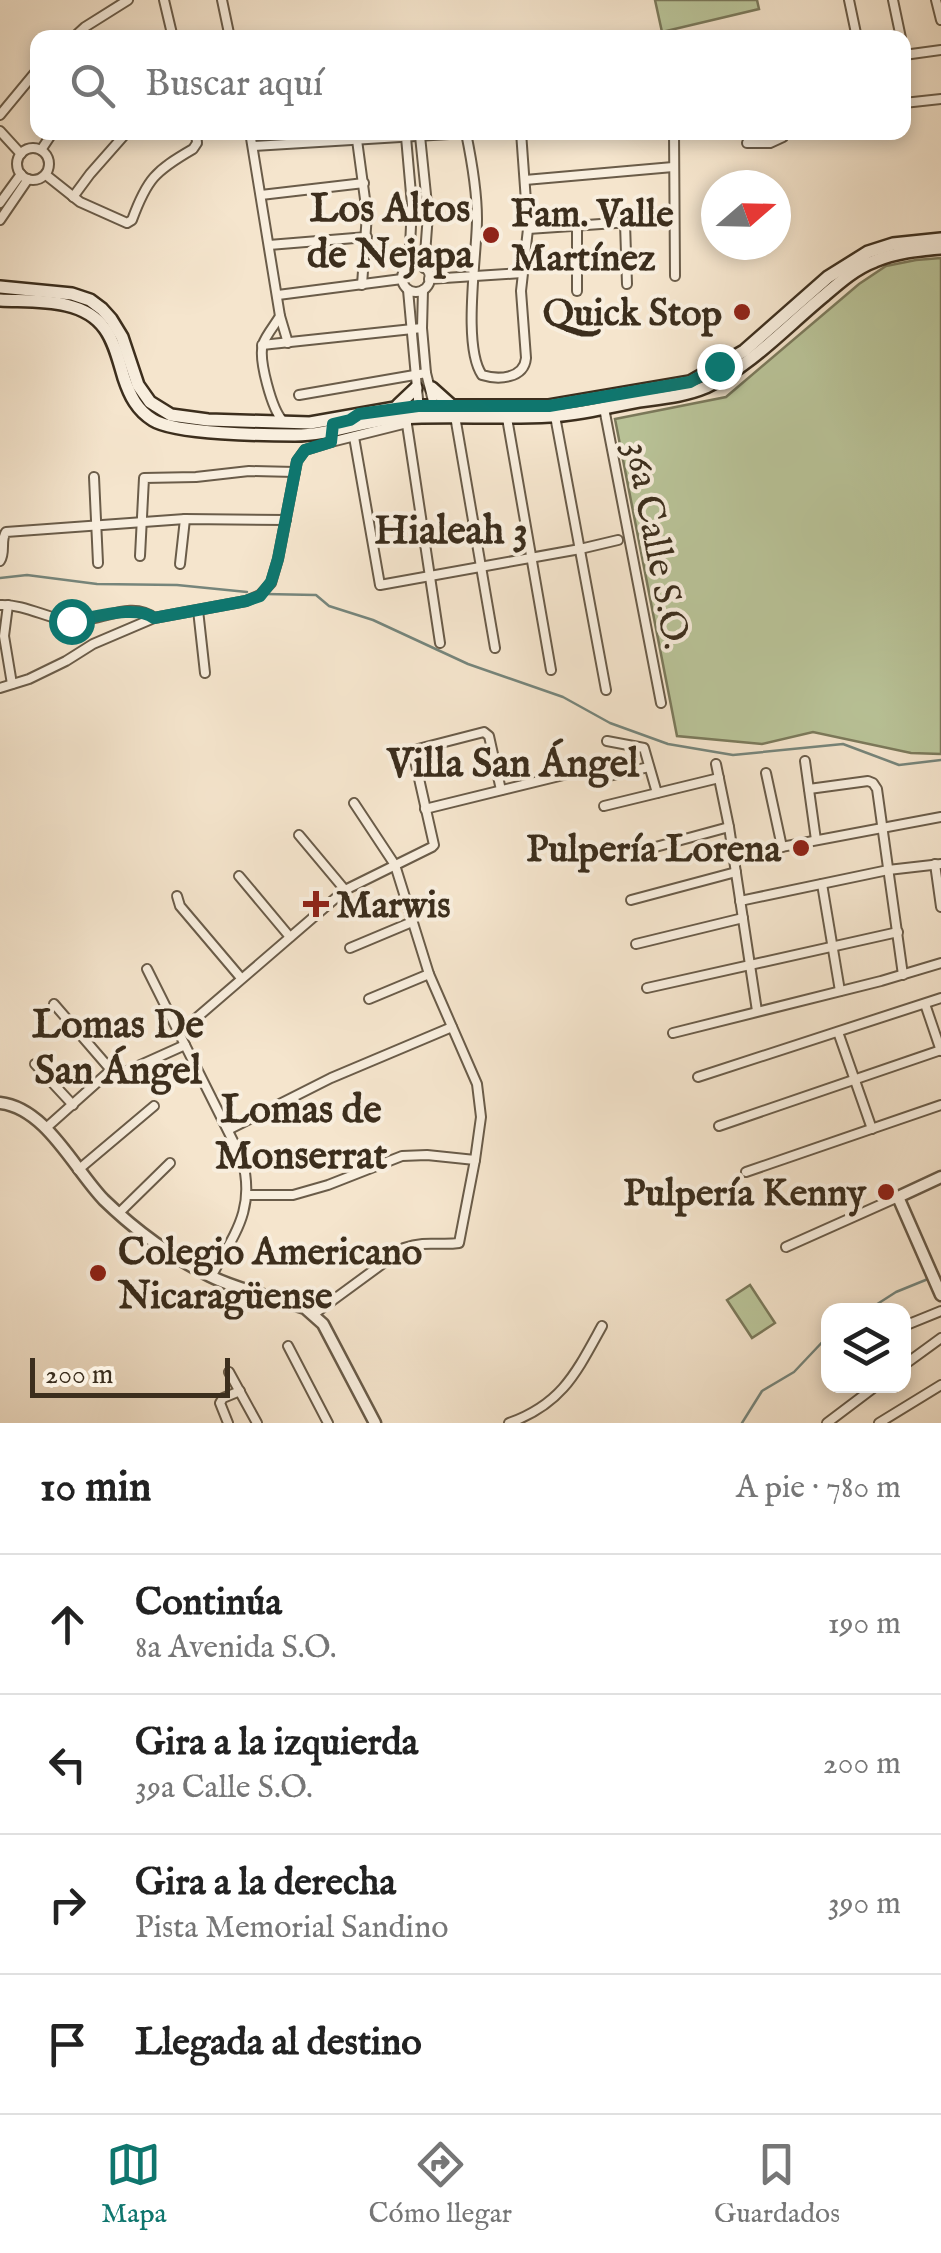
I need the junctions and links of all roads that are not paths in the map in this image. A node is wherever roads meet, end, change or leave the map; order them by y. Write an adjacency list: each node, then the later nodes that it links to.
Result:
1 (128, 0): 8 (street)
2 (164, 0): 9 (street)
3 (849, 0): 11 (street)
4 (893, 0): 12 (street)
5 (936, 0): 7 (street)
6 (225, 1): 10 (street)
7 (941, 20)
8 (81, 30)
9 (170, 30)
10 (229, 30)
11 (856, 30)
12 (899, 30)
13 (941, 50): 14 (street)
14 (911, 52)
15 (30, 79): 18 (street)
16 (941, 99): 17 (street)
17 (911, 102)
18 (0, 115)
19 (0, 131): 34 (street)
20 (47, 140): 33 (street)
21 (120, 140): 41 (street)
22 (196, 140): 41 (street)
23 (251, 140): 32 (street)
24 (357, 140): 32 (street); 39 (street)
25 (406, 140): 52 (street)
26 (420, 140): 53 (street)
27 (467, 140): 55 (street)
28 (522, 140): 38 (street)
29 (674, 140): 35 (street)
30 (779, 140): 31 (street)
31 (746, 143)
32 (252, 146): 40 (street)
33 (40, 150): 34 (street); 36 (street)
34 (21, 154): 37 (street)
35 (673, 167): 38 (street); 44 (street)
36 (46, 175): 37 (street); 41 (street)
37 (24, 177): 42 (street); 43 (street)
38 (525, 180): 47 (street)
39 (364, 184): 40 (street); 48 (street)
40 (261, 195): 50 (street)
41 (74, 197)
42 (0, 203)
43 (0, 220)
44 (674, 220): 45 (street); 56 (street)
45 (625, 223): 46 (street); 59 (street)
46 (577, 226): 47 (street); 64 (street)
47 (528, 229): 54 (street)
48 (367, 237): 50 (street); 60 (street)
49 (941, 239): 68 (main road)
50 (269, 245): 66 (street)
51 (941, 248): 65 (main road)
52 (409, 266): 53 (street); 58 (street)
53 (424, 268): 57 (street)
54 (522, 273): 55 (street); 55 (street)
55 (472, 276): 57 (street)
56 (674, 276)
57 (429, 278): 63 (street)
58 (402, 279): 60 (street); 62 (street)
59 (627, 284)
60 (362, 285): 66 (street)
61 (0, 287): 88 (main road)
62 (408, 290): 63 (street); 71 (street)
63 (423, 290): 70 (street)
64 (577, 291)
65 (830, 291): 68 (main road); 72 (main road)
66 (278, 296): 69 (street)
67 (0, 300): 90 (main road)
68 (798, 304): 72 (main road); 79 (main road)
69 (280, 316): 73 (street); 74 (street)
70 (422, 328): 71 (street); 75 (street)
71 (410, 330): 73 (street); 76 (street)
72 (783, 330): 79 (main road)
73 (288, 342): 74 (street)
74 (262, 345): 80 (street)
75 (426, 374): 76 (street); 77 (street)
76 (415, 382): 78 (street); 81 (main road); 85 (street)
77 (432, 388): 82 (street); 83 (main road)
78 (298, 395)
79 (603, 402): 83 (main road); 86 (main road); 117 (street, 36a Calle S.O.)
80 (271, 403): 88 (street); 89 (street)
81 (394, 408): 84 (main road); 85 (main road)
82 (435, 410): 83 (main road); 85 (main road)
83 (453, 410): 87 (main road); 105 (street)
84 (359, 414): 89 (main road); 90 (main road)
85 (413, 416): 90 (main road); 91 (street); 106 (street)
86 (555, 416): 87 (main road); 99 (street)
87 (507, 418): 101 (street)
88 (262, 422): 89 (main road)
89 (288, 424)
90 (331, 436): 91 (street); 92 (street)
91 (354, 437): 106 (street)
92 (295, 472): 95 (street); 96 (street)
93 (94, 477): 97 (street)
94 (185, 519): 95 (street); 96 (street); 104 (street)
95 (286, 520): 108 (street)
96 (143, 522): 97 (street); 100 (street)
97 (96, 526): 102 (street); 103 (street)
98 (618, 540): 99 (street)
99 (580, 549): 101 (street); 116 (street)
100 (140, 556)
101 (532, 558): 105 (street); 112 (street)
102 (0, 561)
103 (98, 563)
104 (180, 564)
105 (480, 567): 106 (street); 111 (street)
106 (431, 577): 110 (street)
107 (4, 605): 109 (street); 114 (street)
108 (198, 610): 109 (street); 113 (street)
109 (154, 618): 114 (street)
110 (440, 642)
111 (494, 648)
112 (550, 670)
113 (205, 672)
114 (12, 684): 115 (street)
115 (0, 688)
116 (606, 690)
117 (661, 703)
118 (607, 740): 121 (street)
119 (805, 761): 127 (street)
120 (716, 764): 125 (street)
121 (649, 767): 124 (street); 128 (street)
122 (592, 768): 126 (street)
123 (766, 773): 137 (street)
124 (600, 778)
125 (719, 778): 128 (street); 133 (street)
126 (501, 790): 131 (street); 131 (street)
127 (809, 790): 134 (street); 136 (street)
128 (656, 793): 130 (street)
129 (354, 803): 141 (street)
130 (604, 806)
131 (426, 809): 141 (street)
132 (941, 817): 134 (street)
133 (729, 827): 138 (street); 139 (street)
134 (882, 827): 136 (street); 142 (street)
135 (299, 835): 146 (street)
136 (816, 840): 137 (street)
137 (782, 847): 138 (street)
138 (734, 856): 143 (street)
139 (616, 858)
140 (938, 864): 142 (street); 150 (street)
141 (396, 865): 146 (street); 152 (street)
142 (888, 870): 145 (street); 153 (street)
143 (736, 872): 148 (street); 149 (street)
144 (238, 876): 154 (street)
145 (822, 884): 149 (street); 156 (street)
146 (345, 890): 154 (street)
147 (177, 896): 163 (street)
148 (631, 900)
149 (740, 901): 151 (street)
150 (941, 907)
151 (743, 918): 155 (street); 159 (street)
152 (412, 922): 157 (street); 161 (street)
153 (898, 932): 156 (street); 162 (street)
154 (290, 937): 163 (street)
155 (636, 944)
156 (834, 946): 159 (street); 165 (street)
157 (350, 948)
158 (941, 963): 162 (street)
159 (750, 964): 164 (street); 170 (street)
160 (148, 970): 173 (street)
161 (429, 974): 167 (street); 171 (street)
162 (902, 975): 165 (street)
163 (241, 978): 173 (street)
164 (646, 988)
165 (840, 992): 170 (street)
166 (941, 998): 169 (street)
167 (369, 1000)
168 (54, 1004): 178 (street)
169 (925, 1004): 172 (street); 176 (street)
170 (757, 1011): 174 (street)
171 (452, 1026): 188 (street); 189 (street)
172 (838, 1032): 179 (street); 180 (street)
173 (180, 1033): 175 (street)
174 (673, 1033)
175 (185, 1045): 178 (street); 188 (street)
176 (941, 1051): 180 (street)
177 (35, 1064): 182 (street)
178 (111, 1070): 182 (street)
179 (698, 1077)
180 (855, 1080): 185 (street); 187 (street)
181 (0, 1103): 186 (street)
182 (73, 1105): 186 (street)
183 (941, 1105): 187 (street)
184 (154, 1106): 191 (street)
185 (719, 1126)
186 (46, 1128): 191 (street)
187 (872, 1128): 192 (street)
188 (228, 1130): 194 (street)
189 (476, 1160): 194 (street); 201 (street)
190 (170, 1164): 196 (street)
191 (78, 1170): 196 (street)
192 (746, 1172)
193 (941, 1177): 195 (street)
194 (248, 1195): 198 (street)
195 (898, 1198): 197 (street); 199 (street)
196 (119, 1214): 198 (street)
197 (786, 1246)
198 (211, 1277): 201 (street)
199 (939, 1290)
200 (941, 1311): 202 (street)
201 (314, 1314): 214 (street)
202 (911, 1323)
203 (602, 1326): 215 (street)
204 (941, 1338): 206 (street)
205 (288, 1346): 213 (street)
206 (911, 1359)
207 (230, 1372): 209 (street)
208 (941, 1385): 217 (street)
209 (240, 1390): 211 (street); 212 (street)
210 (867, 1393): 216 (street)
211 (228, 1423)
212 (257, 1423)
213 (328, 1423)
214 (375, 1423)
215 (509, 1423)
216 (827, 1423)
217 (879, 1423)

